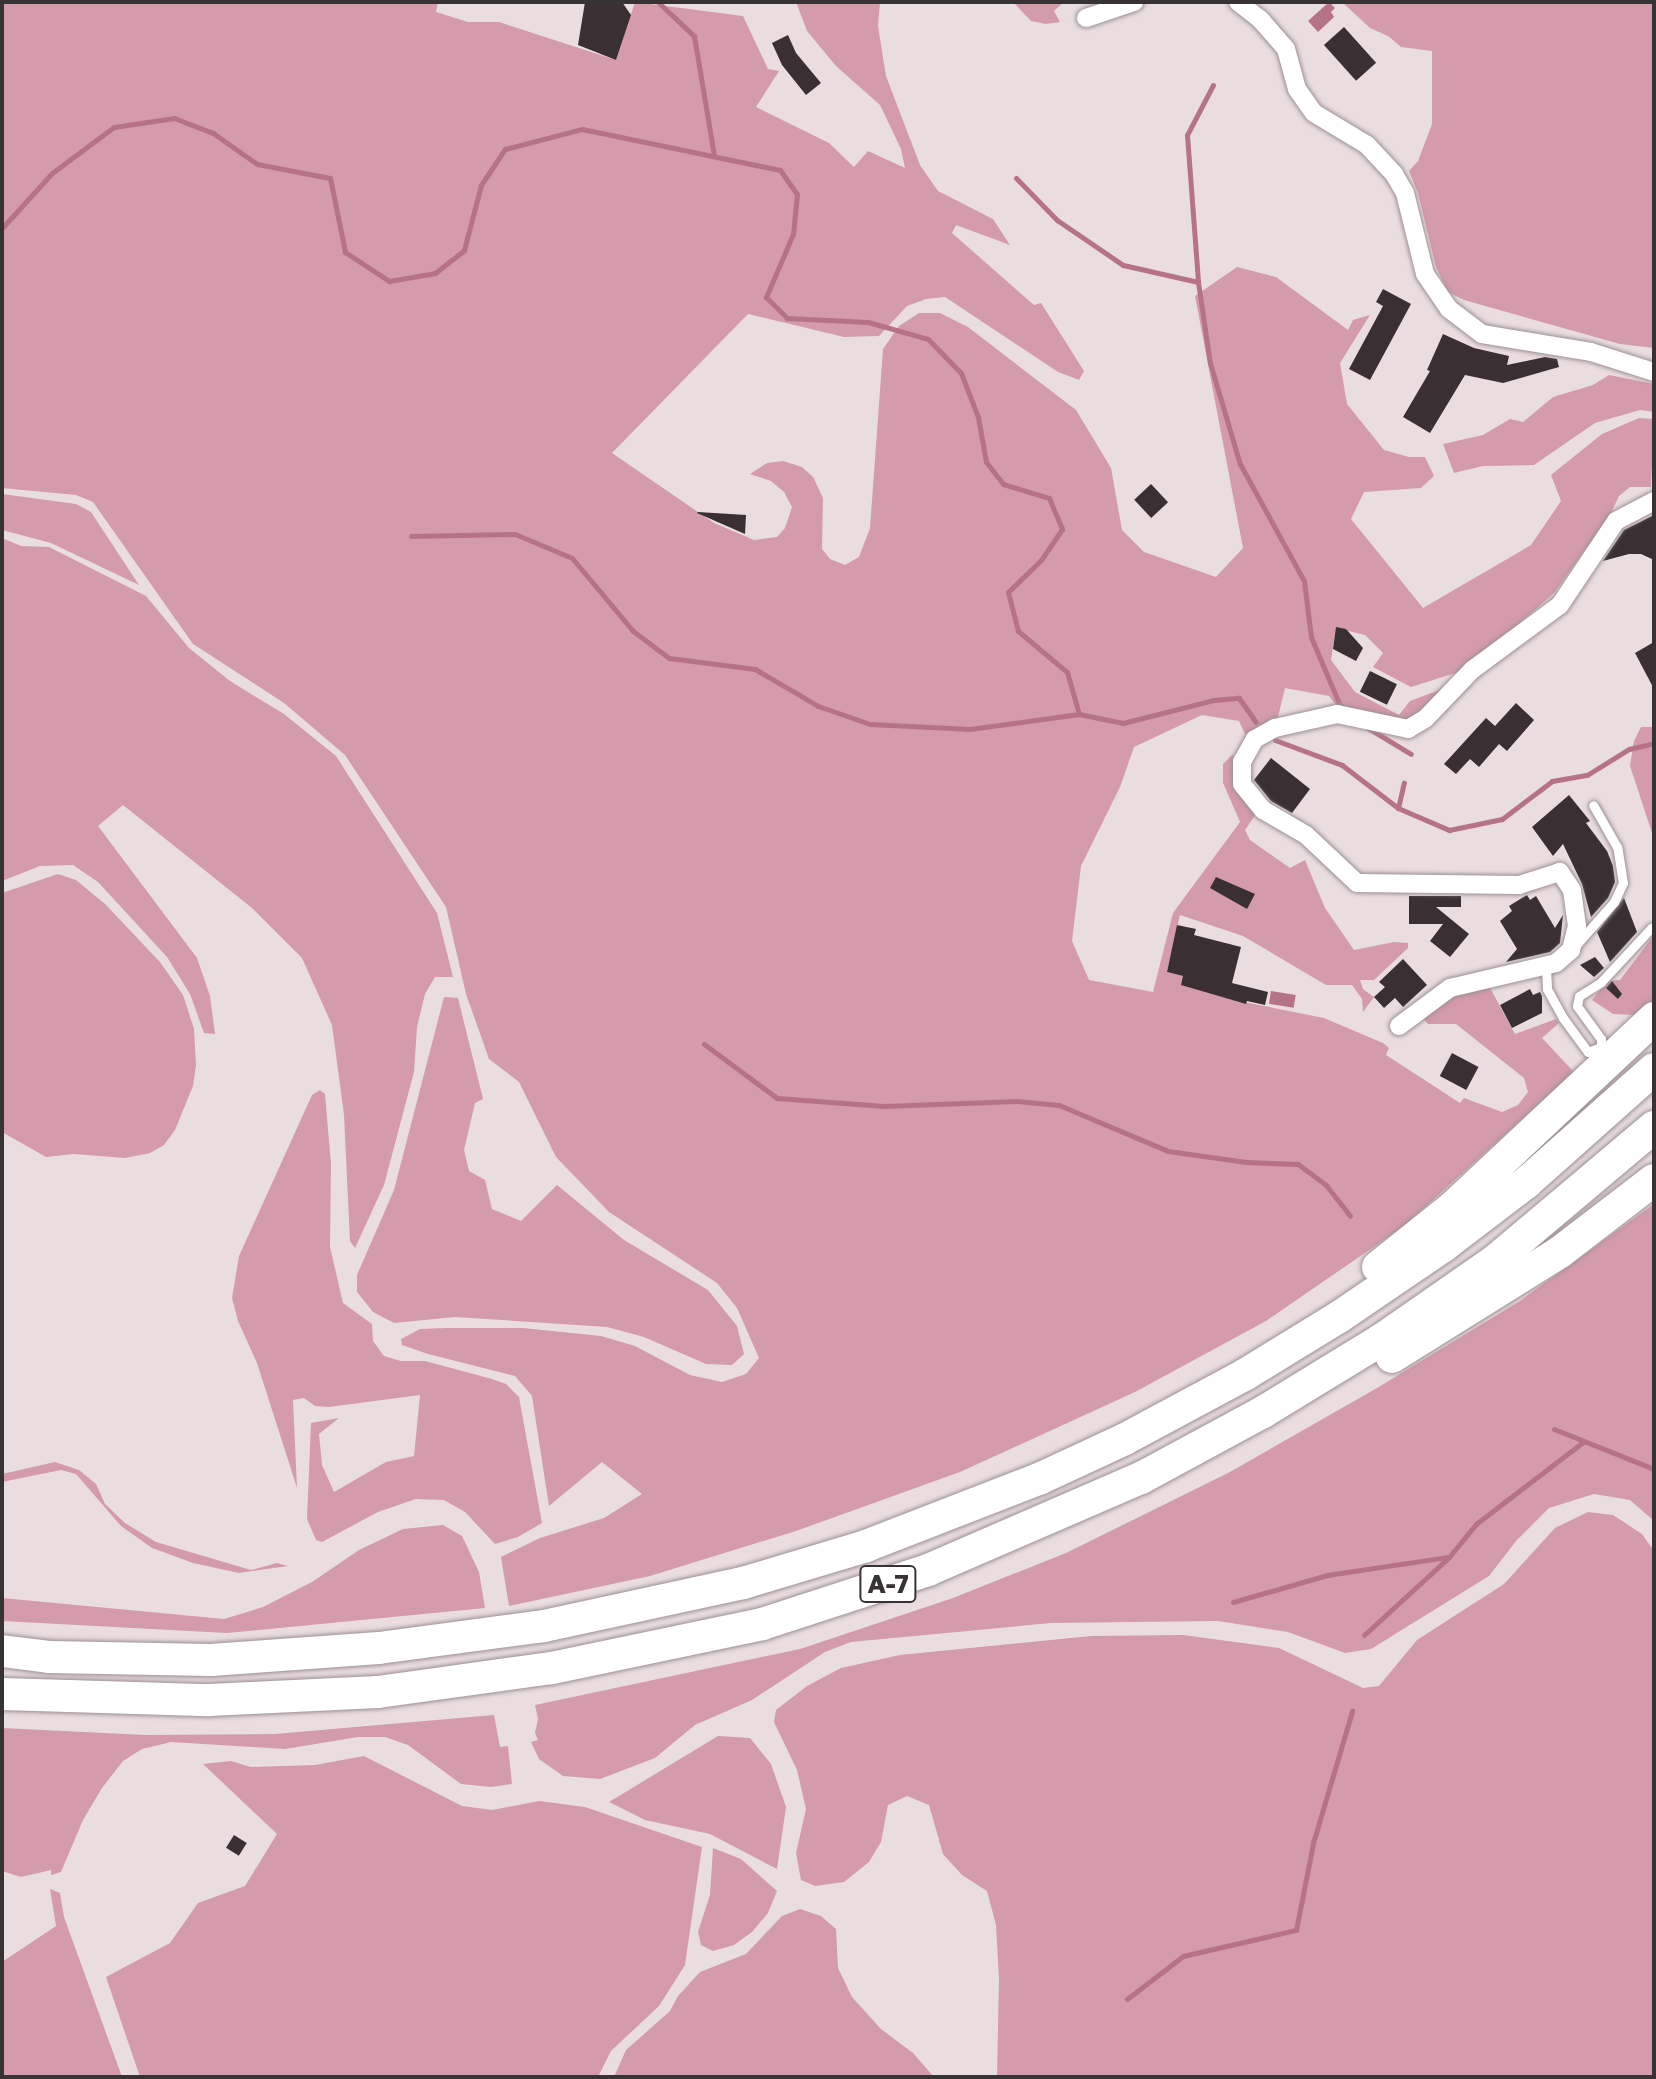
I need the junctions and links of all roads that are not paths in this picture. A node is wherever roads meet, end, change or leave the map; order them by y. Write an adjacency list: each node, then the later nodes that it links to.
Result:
1 (1134, 2): 3 (street)
2 (1238, 2): 4 (street)
3 (1086, 18)
4 (1654, 372)
5 (1654, 501): 8 (street)
6 (1593, 805): 8 (lane)
7 (1651, 928): 9 (lane)
8 (1571, 950): 9 (street)
9 (1546, 968): 11 (street)
10 (1654, 1018): 15 (highway)
11 (1399, 1026)
12 (1648, 1075): 15 (highway, A-7)
13 (1654, 1127): 16 (highway, A-7)
14 (1654, 1180): 16 (highway)
15 (1246, 1374): 17 (highway, A-7)
16 (1206, 1443): 18 (highway, A-7)
17 (2, 1651)
18 (2, 1694)

